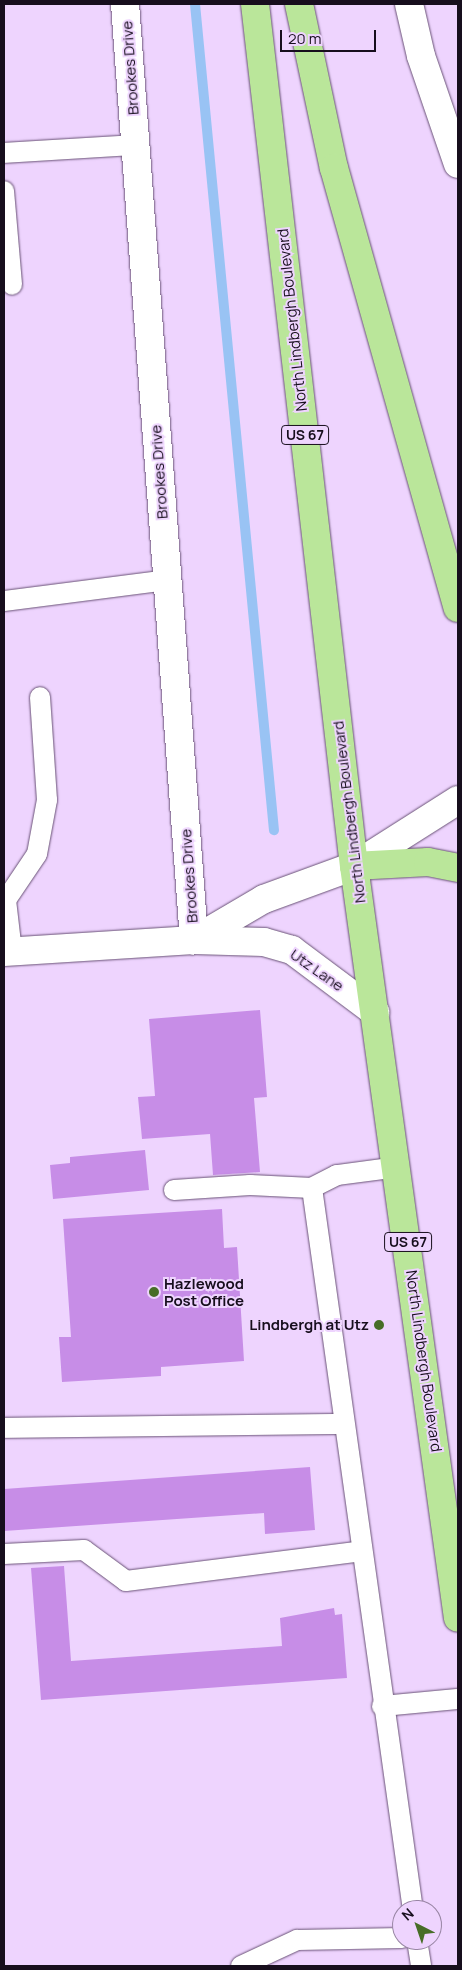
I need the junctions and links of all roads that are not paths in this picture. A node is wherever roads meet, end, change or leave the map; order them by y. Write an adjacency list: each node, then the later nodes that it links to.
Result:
1 (125, 4): 5 (street, Brookes Drive)
2 (255, 4): 15 (highway, North Lindbergh Boulevard / US 67)
3 (300, 4): 12 (highway)
4 (409, 4): 7 (street)
5 (135, 144): 6 (lane); 10 (street, Brookes Drive)
6 (4, 153)
7 (458, 164)
8 (4, 191): 9 (lane)
9 (12, 285)
10 (167, 580): 11 (lane); 18 (street, Brookes Drive)
11 (4, 601)
12 (458, 608)
13 (40, 697): 17 (lane)
14 (458, 800): 15 (street, Utz Lane)
15 (354, 866): 16 (highway); 18 (street, Utz Lane); 20 (highway, North Lindbergh Boulevard / US 67)
16 (458, 868)
17 (5, 900): 19 (lane)
18 (194, 940): 19 (street, Utz Lane); 20 (street, Utz Lane)
19 (8, 952)
20 (375, 1012): 21 (highway, North Lindbergh Boulevard / US 67)
21 (398, 1167): 22 (lane); 28 (highway, North Lindbergh Boulevard / US 67)
22 (312, 1188): 23 (lane); 24 (lane)
23 (174, 1190)
24 (344, 1424): 25 (lane); 26 (lane)
25 (4, 1428)
26 (362, 1551): 27 (lane); 30 (lane)
27 (4, 1554)
28 (458, 1618)
29 (458, 1699): 30 (lane)
30 (382, 1706): 31 (lane)
31 (411, 1900)
32 (392, 1938): 34 (lane)
33 (419, 1950): 35 (lane)
34 (241, 1966)
35 (421, 1966)

